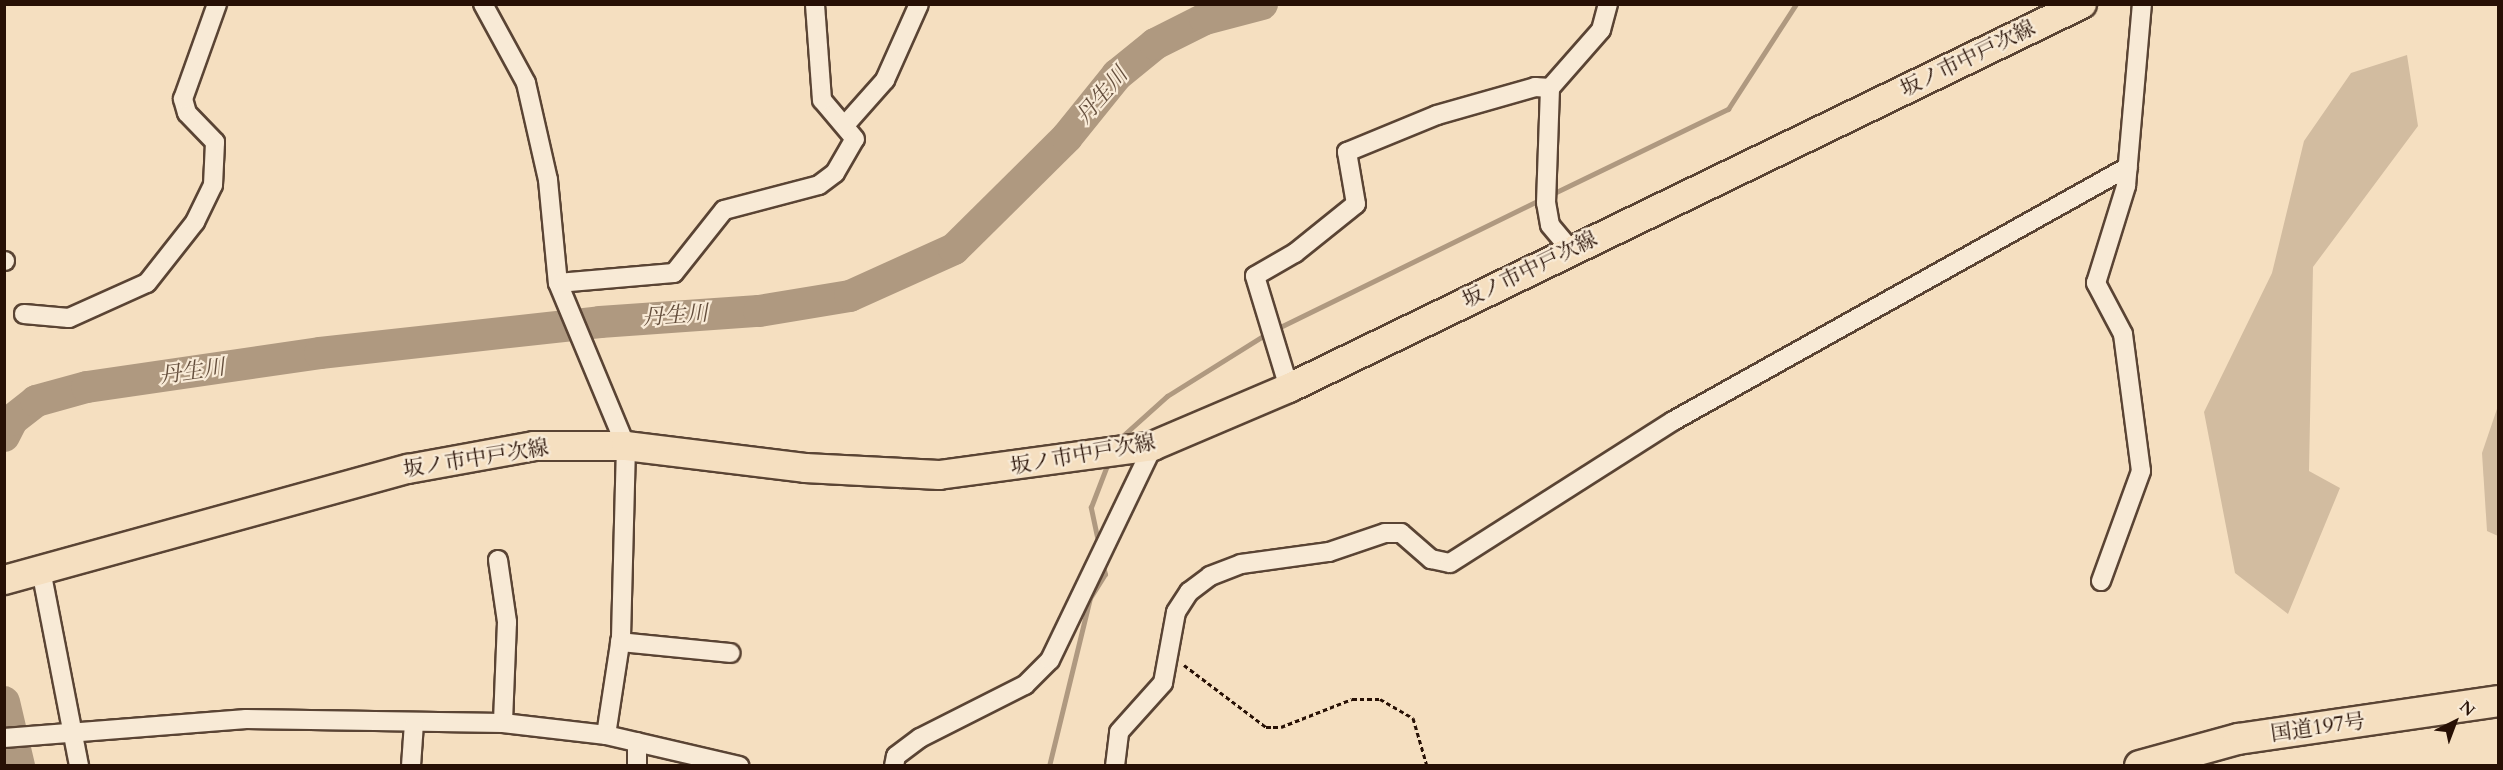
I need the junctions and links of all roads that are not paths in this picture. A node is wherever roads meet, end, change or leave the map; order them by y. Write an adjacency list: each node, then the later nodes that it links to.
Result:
1 (217, 4): 13 (street)
2 (483, 4): 12 (street)
3 (815, 4): 9 (street)
4 (919, 4): 9 (street)
5 (1608, 4): 8 (street)
6 (2082, 4): 11 (main road, 坂ノ市中戸次線)
7 (2142, 4): 10 (street)
8 (1550, 88): 11 (street); 14 (street)
9 (846, 124): 12 (street)
10 (2128, 167): 20 (street); 35 (street)
11 (1570, 249): 14 (main road, 坂ノ市中戸次線)
12 (559, 286): 15 (street)
13 (24, 314)
14 (1289, 388): 16 (main road, 坂ノ市中戸次線)
15 (626, 446): 16 (main road, 坂ノ市中戸次線); 18 (main road, 坂ノ市中戸次線); 21 (street)
16 (1153, 446): 34 (street)
17 (498, 560): 25 (street)
18 (41, 570): 19 (main road, 坂ノ市中戸次線); 26 (street)
19 (4, 580)
20 (2101, 581)
21 (620, 642): 22 (street); 27 (street)
22 (730, 652)
23 (2499, 701): 36 (highway, 国道197号)
24 (414, 723): 25 (street); 26 (street); 31 (street)
25 (503, 723): 27 (street)
26 (70, 731): 28 (street); 30 (street)
27 (606, 735): 29 (street)
28 (4, 738)
29 (638, 742): 32 (street); 33 (street)
30 (79, 765)
31 (411, 765)
32 (636, 765)
33 (739, 765)
34 (894, 765)
35 (1114, 765)
36 (2140, 765)

